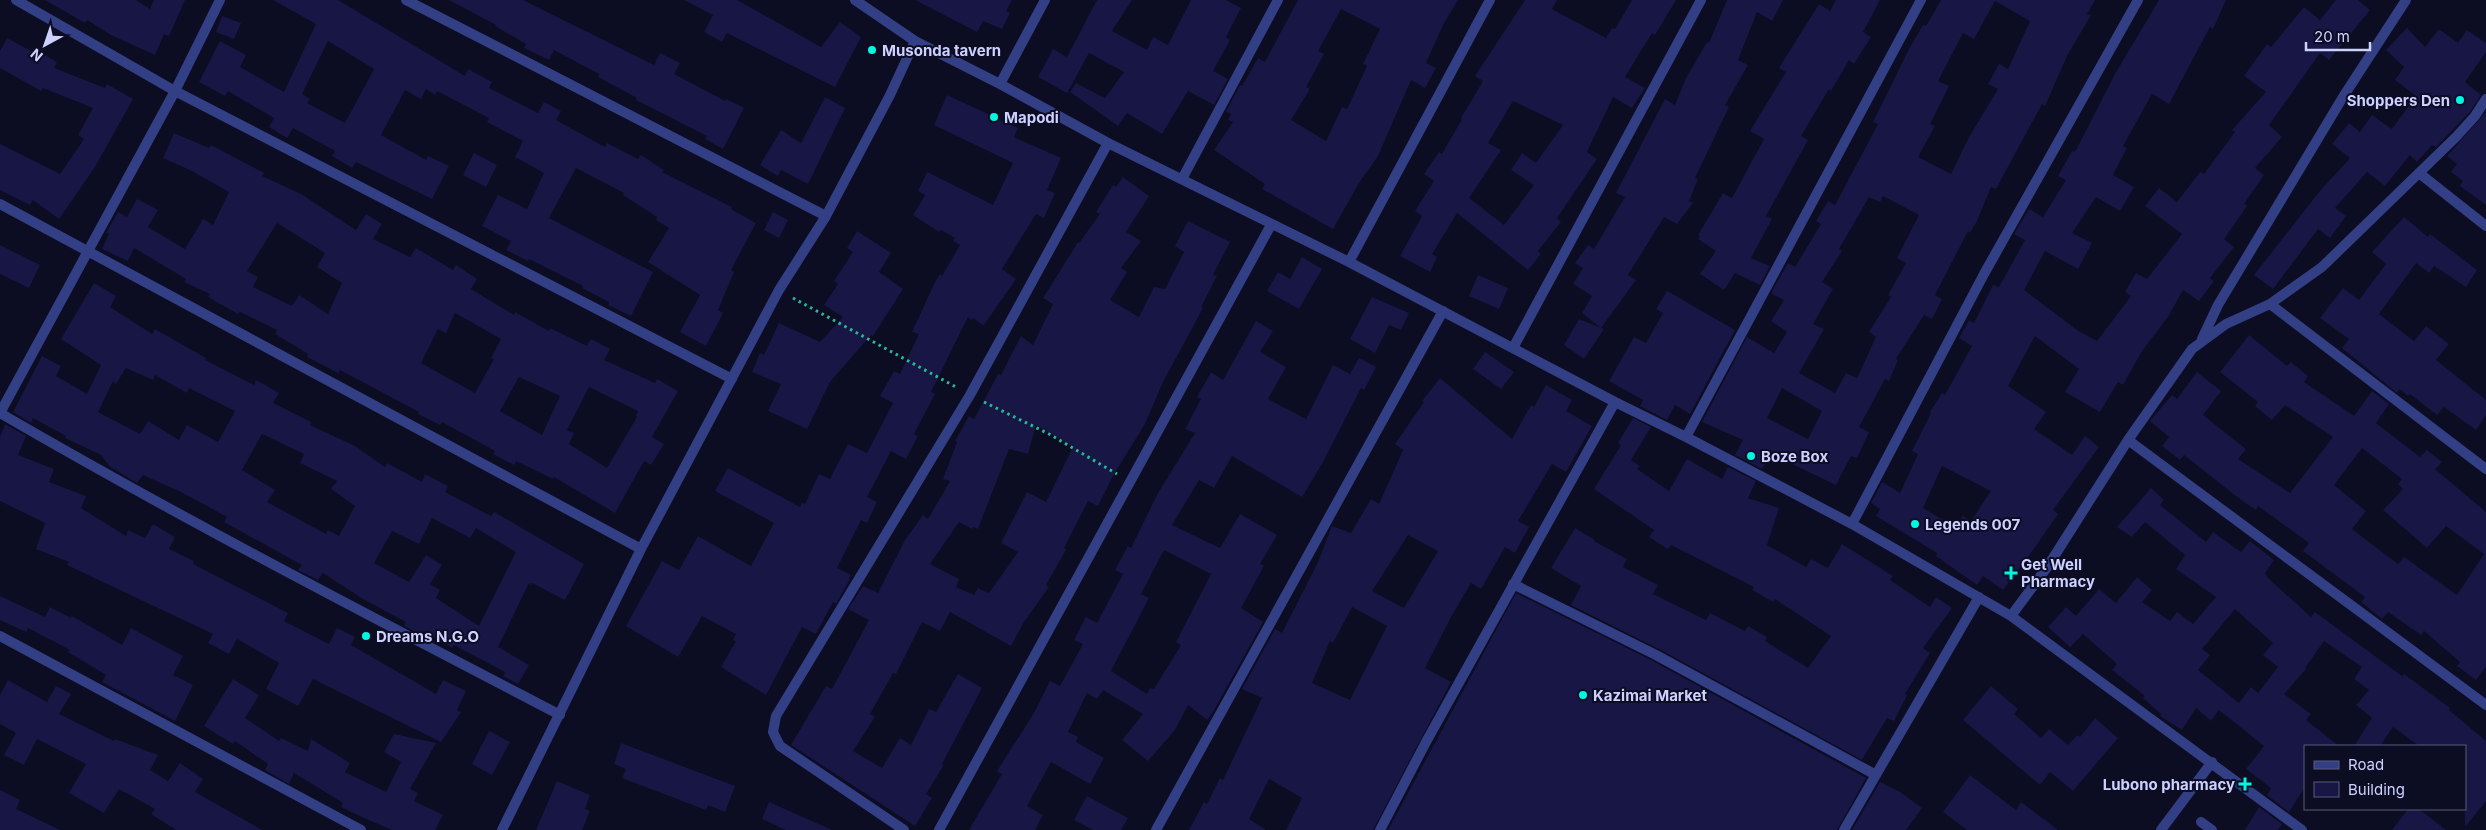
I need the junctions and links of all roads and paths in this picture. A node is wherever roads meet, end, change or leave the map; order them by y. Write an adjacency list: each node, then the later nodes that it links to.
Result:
1 (16, 0): 14 (street)
2 (220, 0): 14 (street)
3 (406, 0): 20 (street)
4 (855, 0): 12 (street)
5 (1046, 0): 13 (street)
6 (1278, 0): 18 (street)
7 (1490, 0): 24 (street)
8 (1701, 0): 28 (street)
9 (1921, 0): 32 (street)
10 (2138, 0): 35 (street)
11 (2406, 0): 27 (street)
12 (915, 41): 13 (street); 20 (street)
13 (1000, 84): 16 (street)
14 (176, 91): 23 (street); 29 (street)
15 (2486, 99): 17 (street)
16 (1108, 143): 18 (street); 48 (street)
17 (2419, 173): 22 (street); 25 (street)
18 (1182, 179): 21 (street)
19 (0, 204): 23 (street)
20 (826, 216): 29 (street)
21 (1271, 225): 24 (street); 49 (street)
22 (2486, 226)
23 (90, 251): 31 (street); 36 (street)
24 (1349, 262): 26 (street)
25 (2270, 304): 27 (street); 34 (street)
26 (1443, 311): 28 (street); 50 (street)
27 (2200, 342): 33 (street)
28 (1513, 348): 30 (street)
29 (732, 379): 36 (street)
30 (1615, 402): 32 (street); 37 (street)
31 (0, 413): 42 (street)
32 (1686, 437): 35 (street)
33 (2128, 440): 39 (street); 41 (street)
34 (2486, 469)
35 (1852, 524): 38 (street)
36 (641, 549): 42 (street)
37 (1513, 584): 44 (street); 51 (street)
38 (1979, 597): 39 (street); 44 (street)
39 (2011, 616): 43 (street)
40 (0, 636): 46 (street)
41 (2486, 705)
42 (560, 715): 47 (street)
43 (2212, 762): 53 (street); 55 (street)
44 (1876, 775): 52 (street)
45 (2201, 822): 54 (street)
46 (361, 830)
47 (502, 830)
48 (904, 830)
49 (939, 830)
50 (1156, 830)
51 (1380, 830)
52 (1844, 830)
53 (2161, 830)
54 (2212, 830)
55 (2300, 830)

